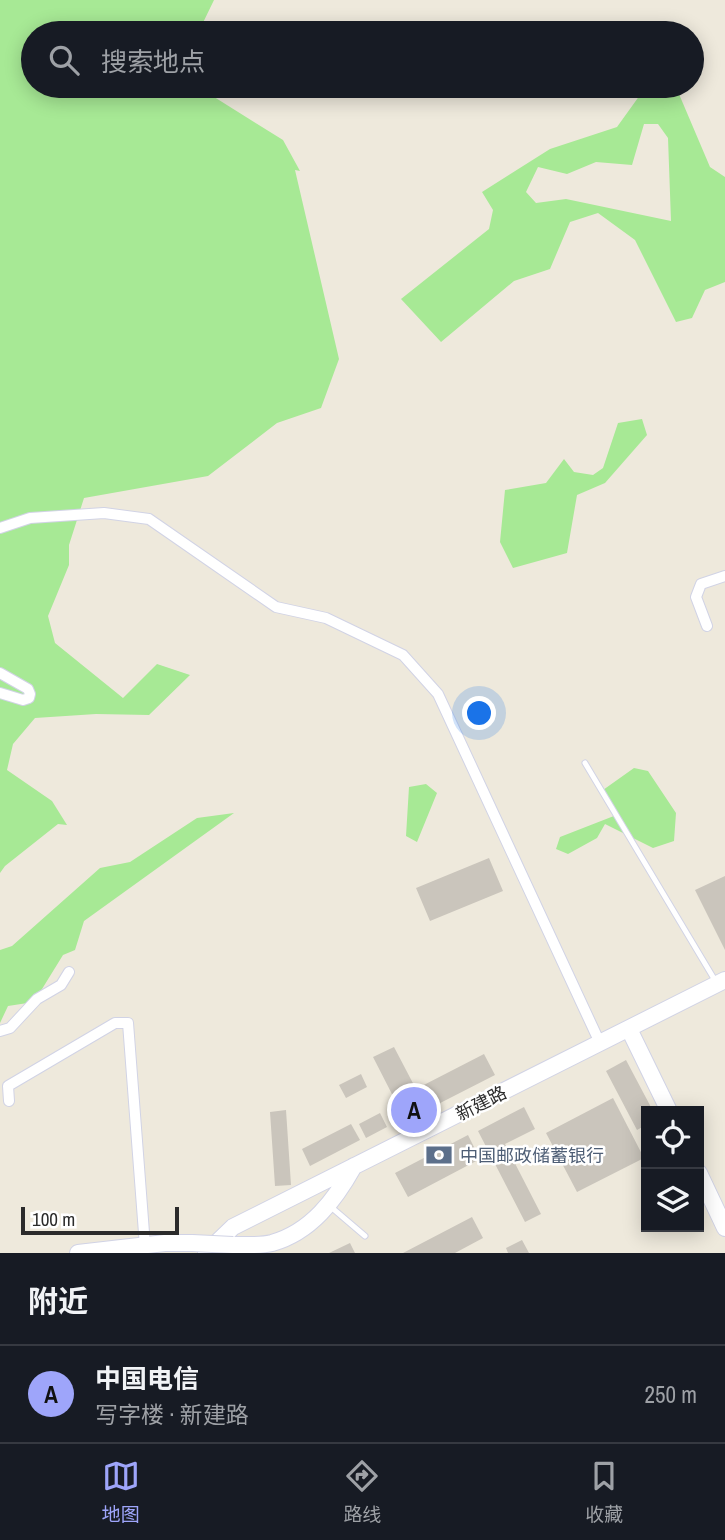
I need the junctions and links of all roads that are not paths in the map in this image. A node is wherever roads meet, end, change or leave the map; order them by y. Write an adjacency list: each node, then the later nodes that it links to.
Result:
1 (0, 528): 11 (street)
2 (725, 576): 3 (street)
3 (707, 626)
4 (0, 673): 5 (street)
5 (0, 693)
6 (585, 762): 8 (lane)
7 (69, 972): 10 (street)
8 (721, 982): 9 (main road, 新建路)
9 (629, 1028): 11 (main road, 新建路); 13 (main road)
10 (0, 1031)
11 (600, 1043): 14 (main road, 新建路)
12 (9, 1101): 19 (street)
13 (667, 1106)
14 (354, 1167): 16 (main road); 21 (main road, 新建路)
15 (704, 1184): 17 (main road)
16 (329, 1205): 18 (lane); 19 (main road, bridge)
17 (725, 1228)
18 (365, 1236)
19 (145, 1246): 20 (main road)
20 (78, 1253)
21 (206, 1253)

